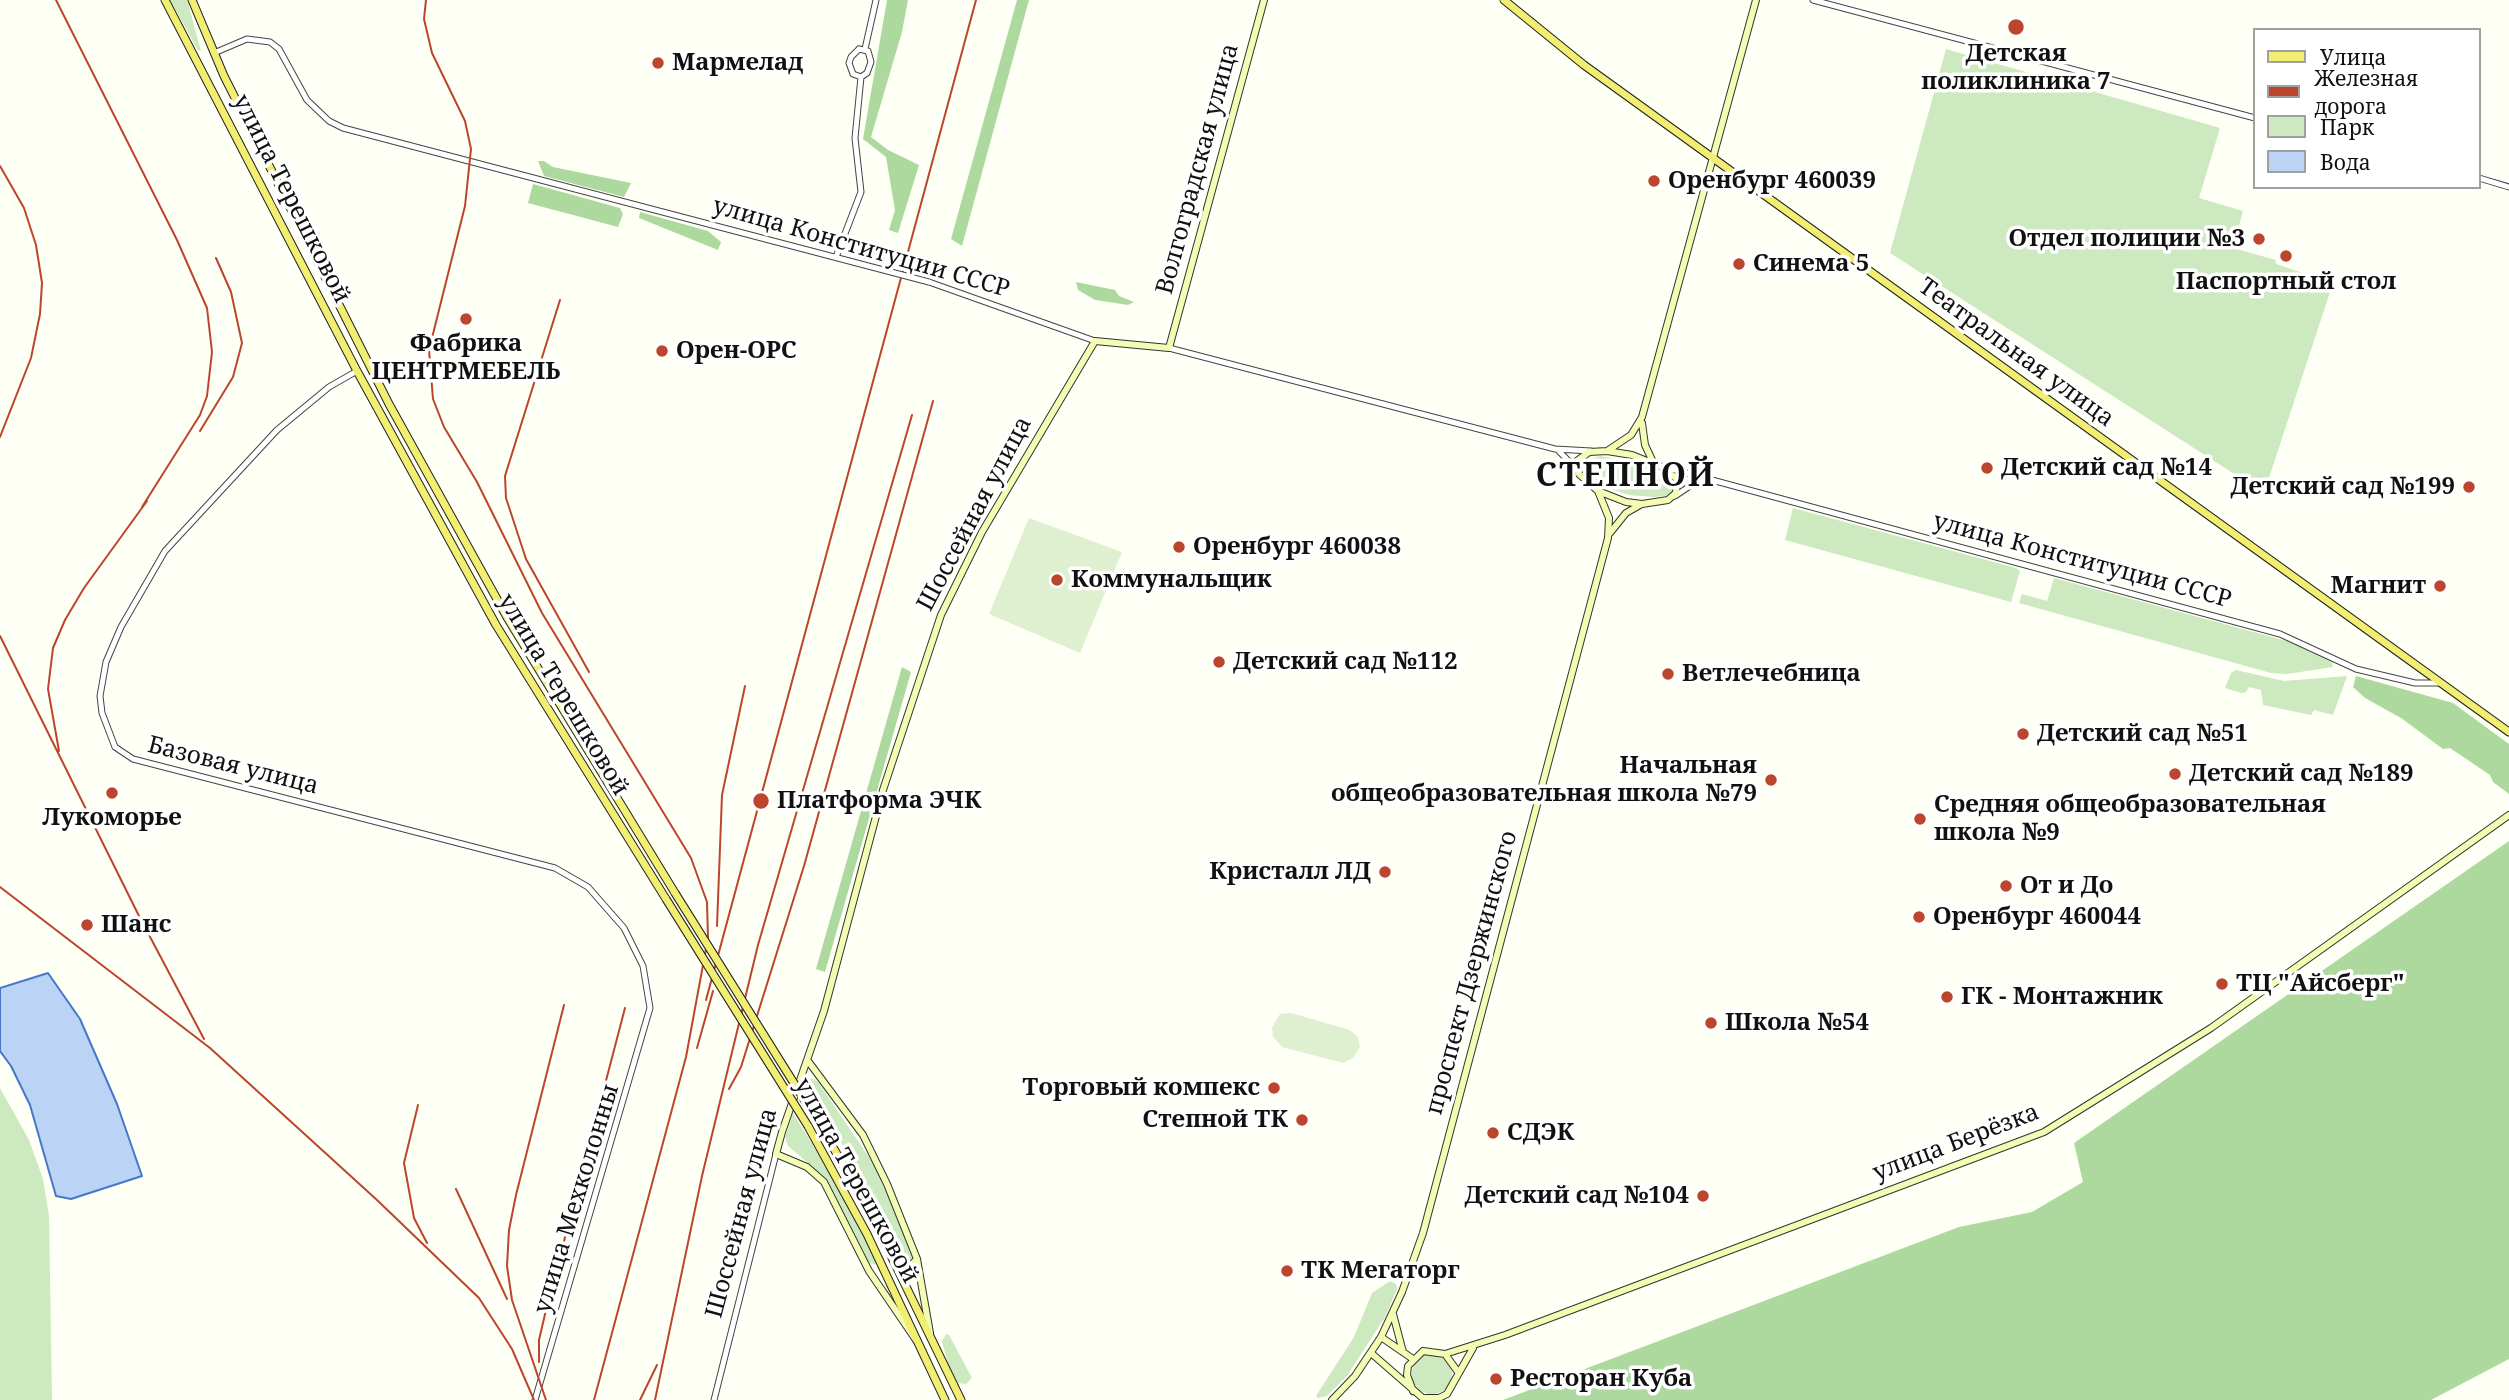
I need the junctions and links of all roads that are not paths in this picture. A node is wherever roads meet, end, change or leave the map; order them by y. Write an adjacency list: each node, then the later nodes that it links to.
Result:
1 (165, 0): 10 (main road, улица Терешковой)
2 (192, 0): 9 (main road, улица Терешковой)
3 (876, 0): 8 (street)
4 (1264, 0): 18 (main road, Волгоградская улица)
5 (1504, 0): 13 (main road, Театральная улица)
6 (1756, 0): 13 (main road)
7 (1813, 0): 12 (street)
8 (865, 49): 11 (street); 11 (street)
9 (214, 52): 10 (main road, улица Конституции СССР); 16 (street, улица Конституции СССР); 19 (main road, улица Терешковой)
10 (198, 61): 20 (main road, улица Терешковой)
11 (860, 77): 16 (street)
12 (2254, 118)
13 (1713, 158): 21 (main road); 35 (main road, Театральная улица)
14 (2481, 179): 15 (street)
15 (2509, 187)
16 (836, 257): 17 (street, улица Конституции СССР, bridge)
17 (1095, 341): 18 (main road, улица Конституции СССР); 39 (main road, Шоссейная улица)
18 (1169, 348): 22 (street, улица Конституции СССР)
19 (369, 365): 20 (main road); 33 (main road, улица Терешковой)
20 (357, 371): 34 (main road, улица Терешковой); 38 (street, Базовая улица)
21 (1642, 417): 24 (main road); 25 (main road)
22 (1555, 449): 23 (street, улица Конституции СССР); 27 (street, улица Конституции СССР)
23 (1594, 451): 24 (main road); 27 (main road)
24 (1607, 451): 25 (main road)
25 (1654, 462): 26 (main road)
26 (1662, 467): 28 (street, улица Конституции СССР); 30 (main road)
27 (1577, 470): 29 (main road)
28 (1710, 480): 30 (street); 35 (street, улица Конституции СССР)
29 (1598, 491): 31 (main road); 32 (main road, проспект Дзержинского)
30 (1673, 497): 31 (main road)
31 (1642, 504): 32 (main road, проспект Дзержинского)
32 (1608, 538): 45 (main road, проспект Дзержинского)
33 (473, 557): 34 (main road); 42 (main road, улица Терешковой, bridge)
34 (463, 563): 43 (main road, улица Терешковой, bridge)
35 (2441, 683): 36 (main road, Театральная улица)
36 (2509, 732)
37 (2509, 815): 49 (main road, улица Берёзка)
38 (650, 1008): 60 (street, улица Мехколонны)
39 (808, 1061): 40 (main road, Шоссейная улица); 41 (main road)
40 (776, 1154): 44 (main road); 61 (street, Шоссейная улица)
41 (917, 1259): 42 (main road); 47 (main road)
42 (895, 1264): 47 (main road, улица Терешковой)
43 (883, 1267): 44 (main road); 48 (main road, улица Терешковой)
44 (869, 1271): 48 (main road)
45 (1393, 1314): 46 (main road, проспект Дзержинского); 50 (main road)
46 (1381, 1337): 50 (main road); 51 (main road, проспект Дзержинского)
47 (931, 1338): 52 (main road, улица Терешковой)
48 (919, 1343): 55 (main road, улица Терешковой)
49 (1474, 1346): 53 (main road, улица Берёзка); 56 (main road)
50 (1403, 1352): 54 (main road)
51 (1371, 1353): 57 (main road); 64 (main road, проспект Дзержинского)
52 (939, 1354): 55 (main road); 63 (main road, улица Терешковой)
53 (1445, 1354): 54 (main road); 56 (main road)
54 (1413, 1359): 57 (main road)
55 (927, 1360): 62 (main road, улица Терешковой)
56 (1458, 1372): 58 (main road)
57 (1413, 1391): 59 (main road)
58 (1446, 1397): 59 (main road)
59 (1424, 1399)
60 (535, 1400)
61 (714, 1400)
62 (945, 1400)
63 (961, 1400)
64 (1332, 1400)

